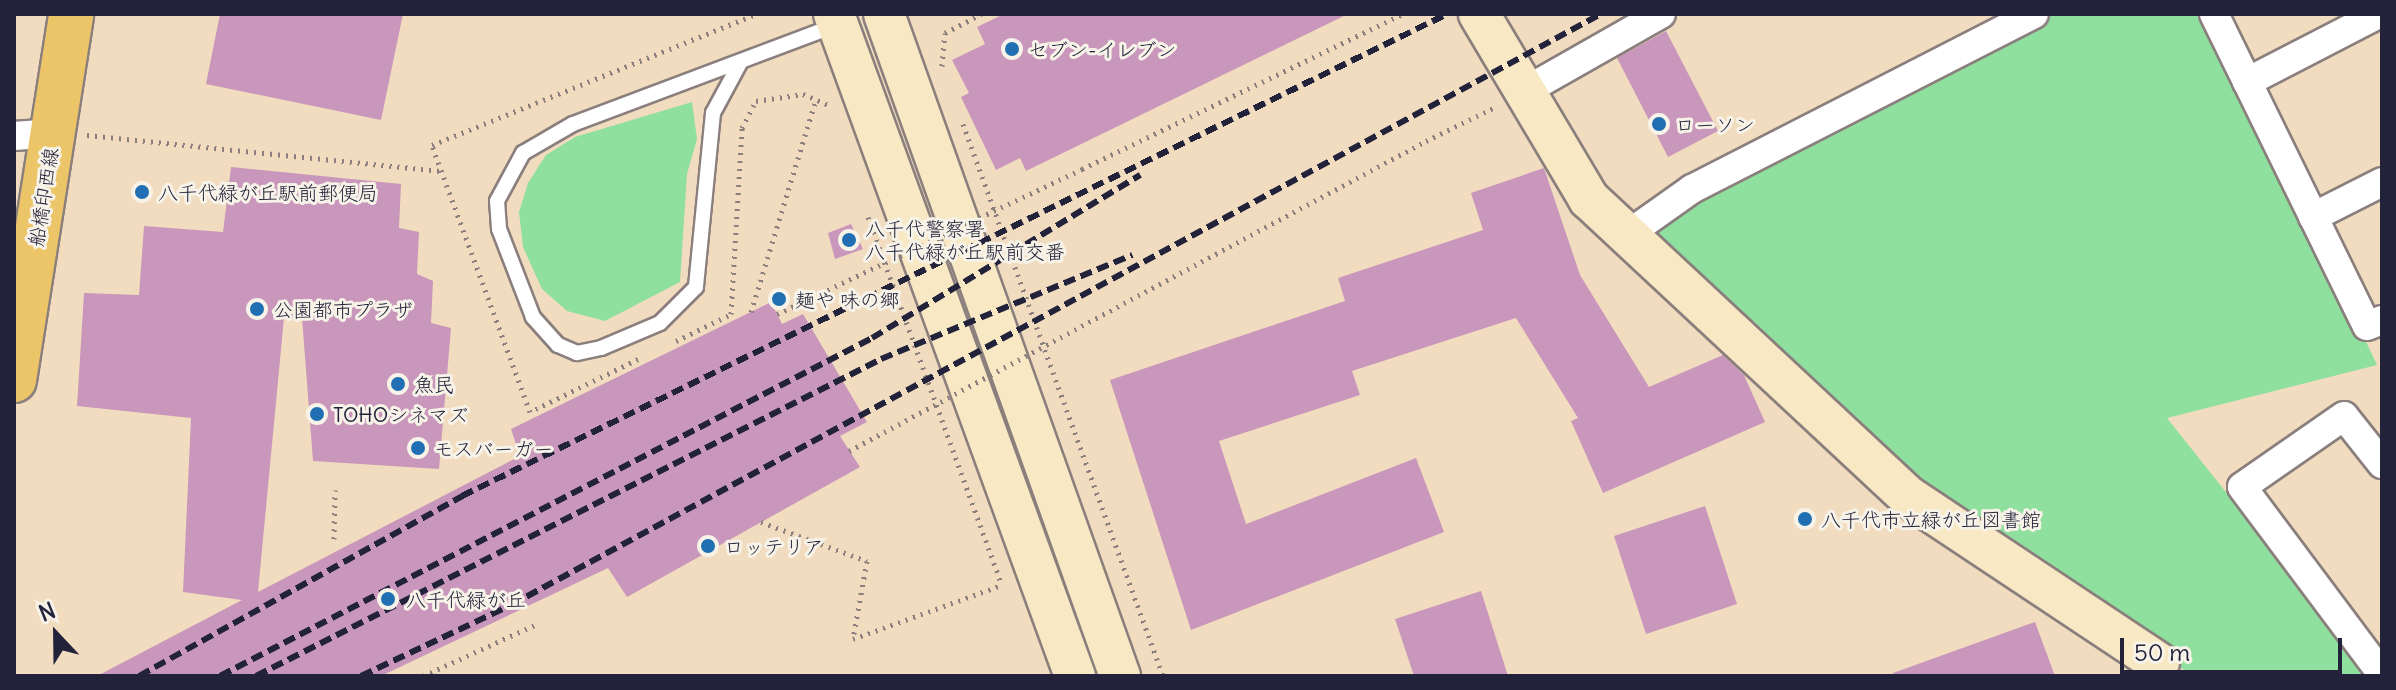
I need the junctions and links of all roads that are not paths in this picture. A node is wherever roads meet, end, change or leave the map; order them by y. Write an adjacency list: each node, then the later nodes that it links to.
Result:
1 (71, 14): 12 (main road, 船橋印西線)
2 (884, 14): 22 (street)
3 (1479, 14): 11 (street)
4 (1661, 14): 11 (street)
5 (2034, 14): 15 (street)
6 (2214, 14): 10 (street)
7 (2379, 14): 10 (street)
8 (846, 18): 9 (lane); 21 (street)
9 (740, 63): 9 (lane)
10 (2247, 82): 14 (street)
11 (1520, 94): 15 (street)
12 (34, 134): 17 (main road, 船橋印西線)
13 (2382, 182): 14 (street)
14 (2313, 217): 16 (street)
15 (1627, 235): 19 (street)
16 (2382, 320)
17 (15, 362)
18 (2382, 464): 20 (street)
19 (2163, 672)
20 (2382, 674)
21 (1075, 676)
22 (1120, 676)

